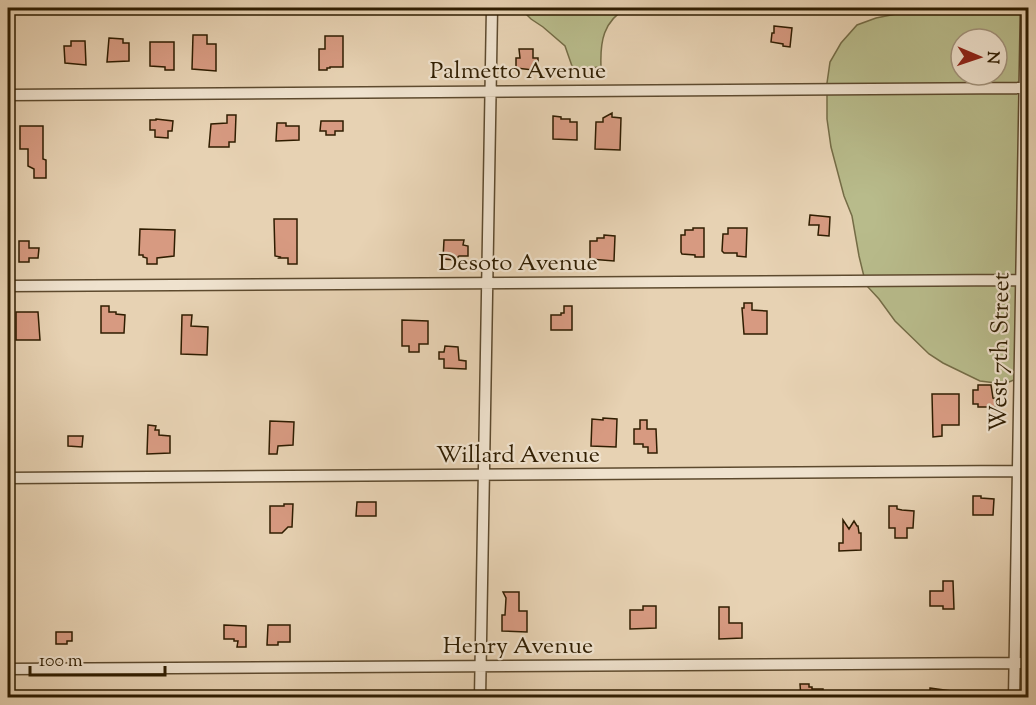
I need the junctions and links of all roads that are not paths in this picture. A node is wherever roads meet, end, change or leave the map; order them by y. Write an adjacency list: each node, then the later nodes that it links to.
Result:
1 (492, 8): 4 (street)
2 (1026, 8): 3 (street, West 7th Street)
3 (1027, 88): 4 (street, Palmetto Avenue); 6 (street, West 7th Street)
4 (491, 92): 5 (street, Palmetto Avenue); 7 (street)
5 (8, 95)
6 (1025, 280): 7 (street, Desoto Avenue); 9 (street, West 7th Street)
7 (487, 283): 8 (street, Desoto Avenue); 10 (street)
8 (8, 286)
9 (1023, 471): 10 (street, Willard Avenue); 12 (street, West 7th Street)
10 (483, 475): 11 (street, Willard Avenue); 14 (street)
11 (8, 478)
12 (1015, 663): 13 (street, Henry Avenue); 14 (street, Henry Avenue); 17 (street, West 7th Street)
13 (1029, 663)
14 (480, 666): 15 (street, Henry Avenue); 16 (street)
15 (8, 669)
16 (480, 698)
17 (1014, 698)

